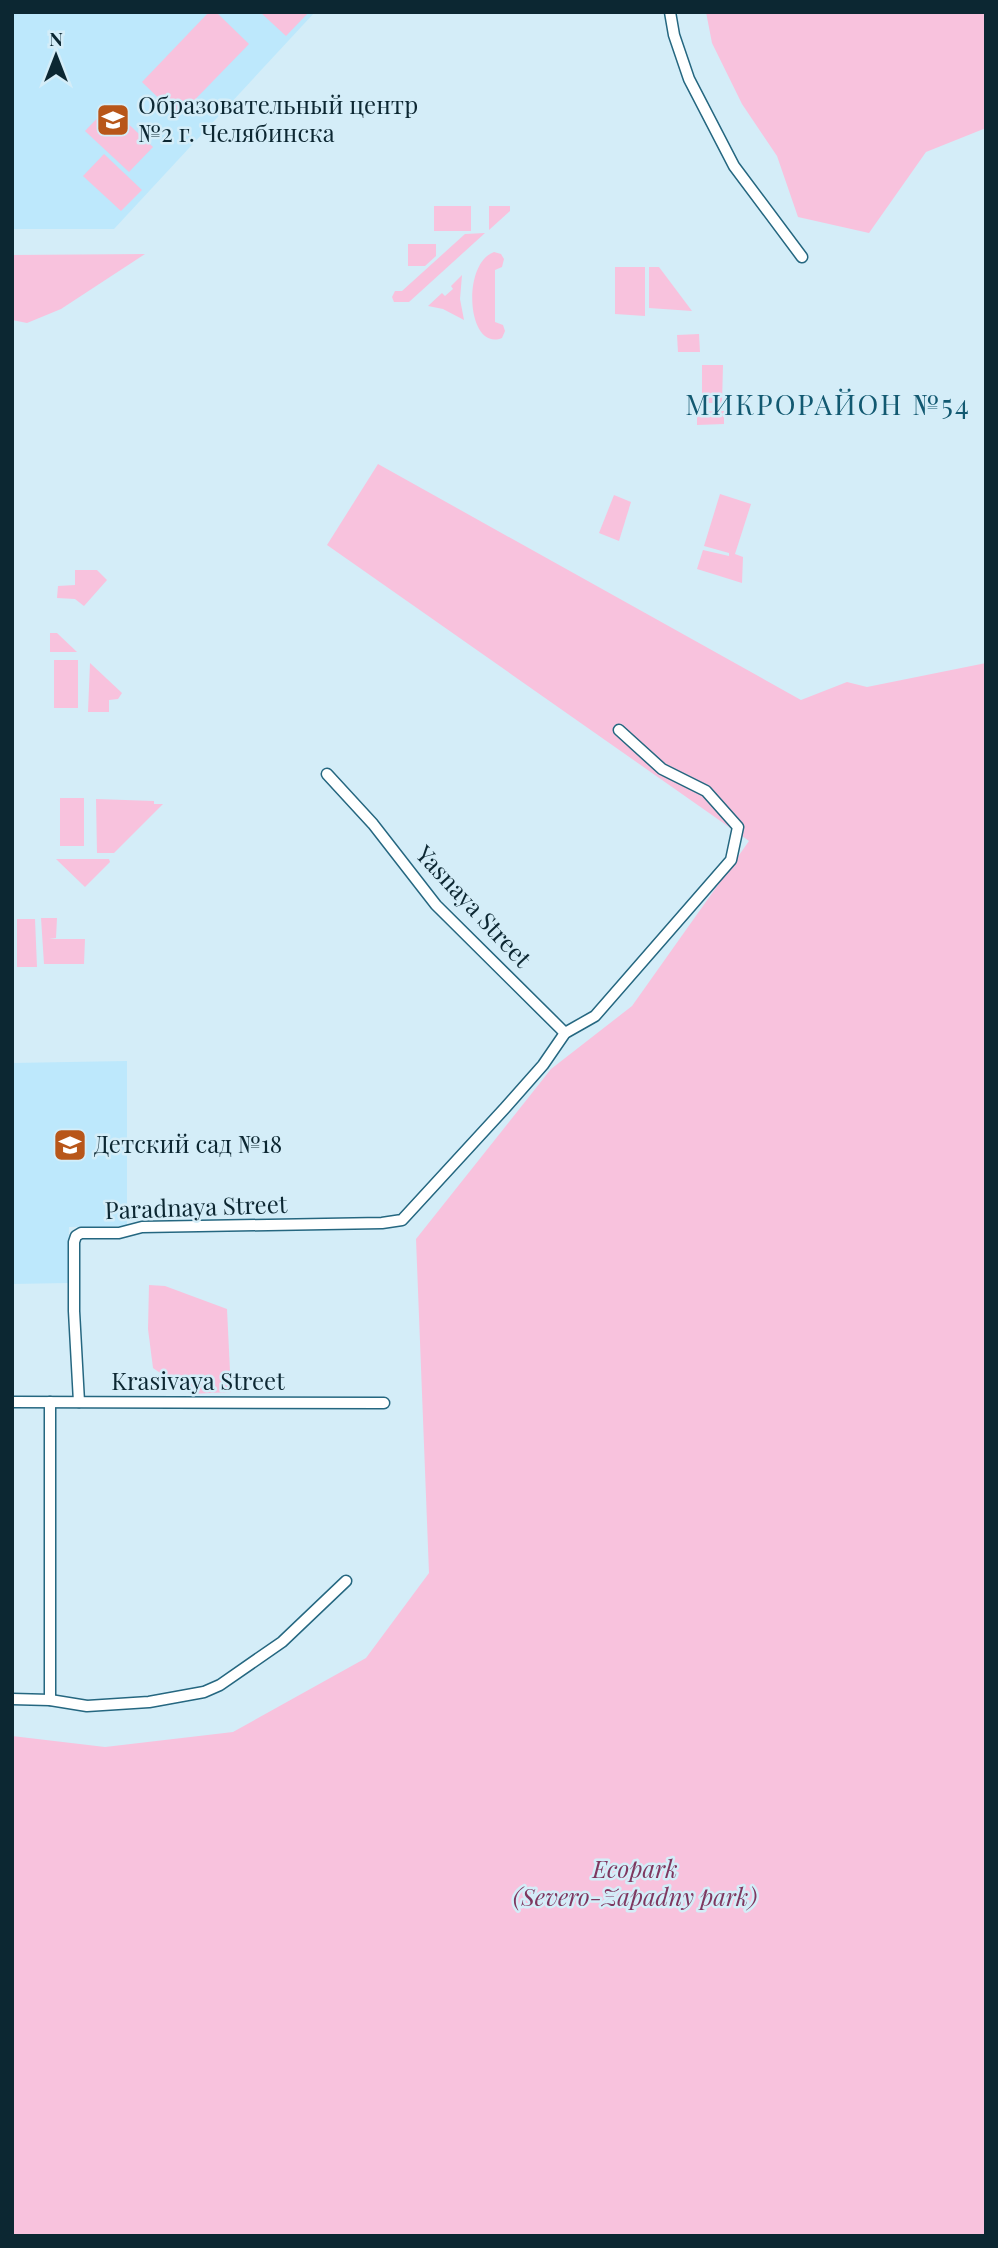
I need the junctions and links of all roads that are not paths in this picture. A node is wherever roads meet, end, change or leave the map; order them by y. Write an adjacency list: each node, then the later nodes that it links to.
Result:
1 (670, 12): 2 (street)
2 (802, 257)
3 (619, 730): 5 (street)
4 (327, 774): 5 (street, Yasnaya Street)
5 (565, 1033): 8 (street, Paradnaya Street)
6 (12, 1402): 7 (street, Krasivaya Street)
7 (50, 1402): 8 (street, Krasivaya Street); 12 (street)
8 (79, 1402): 9 (street, Krasivaya Street)
9 (384, 1403)
10 (346, 1581): 12 (street)
11 (12, 1699): 12 (street)
12 (50, 1700)

